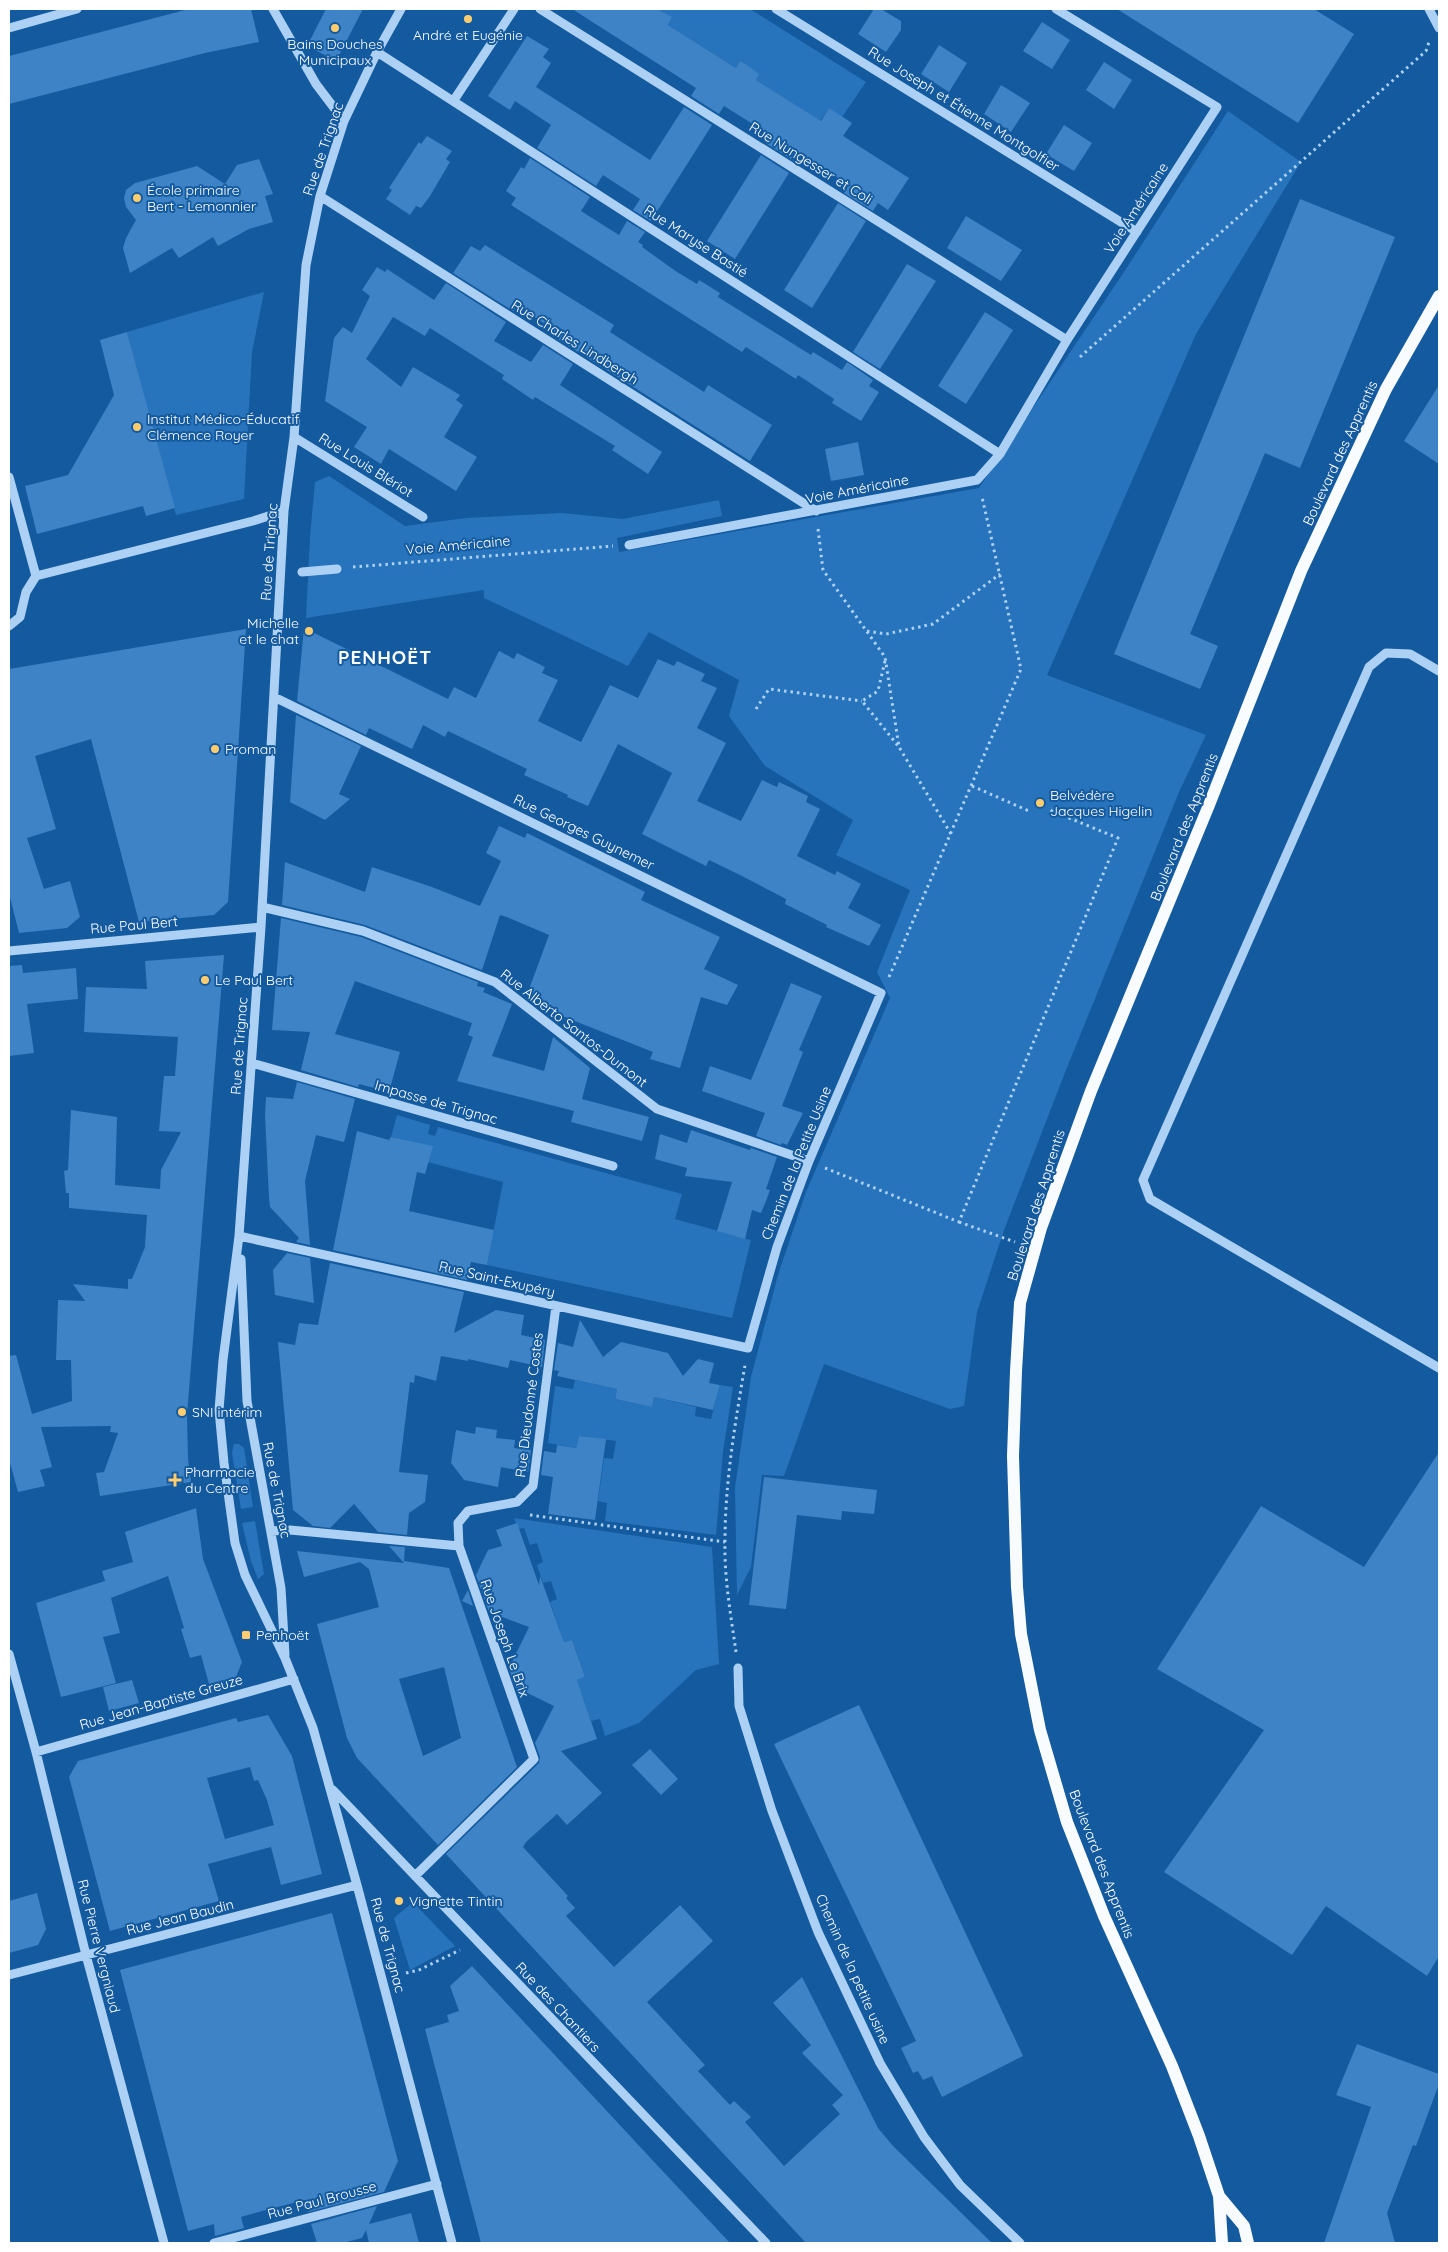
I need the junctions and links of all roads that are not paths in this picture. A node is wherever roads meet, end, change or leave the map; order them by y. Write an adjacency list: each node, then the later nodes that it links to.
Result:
1 (78, 9): 9 (street)
2 (273, 9): 13 (street)
3 (401, 9): 11 (street, Rue de Trignac)
4 (514, 9): 12 (street)
5 (540, 9): 17 (street, Rue Nungesser et Coli)
6 (776, 9): 15 (street, Rue Joseph et Étienne Montgolfier)
7 (1056, 9): 15 (street, Voie Américaine)
8 (1429, 9): 10 (street)
9 (9, 28)
10 (1439, 28)
11 (377, 52): 12 (street, Rue Maryse Bastié); 13 (street, Rue de Trignac)
12 (454, 100): 19 (street, Rue Maryse Bastié)
13 (344, 121): 14 (street, Rue de Trignac)
14 (320, 196): 18 (street, Rue de Trignac); 22 (street, Rue Charles Lindbergh)
15 (1137, 232): 17 (street, Voie Américaine)
16 (1439, 296): 55 (main road, Boulevard des Apprentis)
17 (1067, 340): 19 (street, Voie Américaine)
18 (294, 437): 21 (street, Rue de Trignac); 23 (street, Rue Louis Blériot)
19 (1000, 454): 22 (street, Voie Américaine)
20 (9, 477): 27 (street)
21 (284, 511): 27 (street); 30 (street, Rue de Trignac)
22 (816, 511): 24 (street, Voie Américaine)
23 (423, 517)
24 (628, 545)
25 (337, 569): 26 (street)
26 (302, 572)
27 (36, 576): 28 (street)
28 (9, 626)
29 (1439, 672): 41 (street)
30 (274, 697): 31 (street, Rue de Trignac); 34 (street, Rue Georges Guynemer)
31 (262, 908): 32 (street, Rue de Trignac); 36 (street, Rue Alberto Santos-Dumont)
32 (261, 927): 33 (street, Rue Paul Bert); 35 (street, Rue de Trignac)
33 (9, 951)
34 (881, 992): 36 (street, Chemin de la Petite Usine)
35 (252, 1063): 37 (street, Impasse de Trignac); 38 (street, Rue de Trignac)
36 (809, 1161): 40 (street, Chemin de la Petite Usine)
37 (612, 1166)
38 (240, 1236): 39 (street, Rue Saint-Exupéry); 42 (street, Rue de Trignac); 45 (street, Rue de Trignac)
39 (556, 1306): 40 (street, Rue Saint-Exupéry); 43 (street, Rue Dieudonné Costes)
40 (748, 1348)
41 (1439, 1368)
42 (271, 1531): 43 (street); 45 (street, Rue de Trignac)
43 (459, 1546): 50 (street, Rue Joseph Le Brix)
44 (9, 1654): 48 (street, Rue Pierre Vergniaud)
45 (285, 1658): 47 (street, Rue de Trignac)
46 (738, 1668): 60 (street, Chemin de la petite usine)
47 (294, 1679): 48 (street, Rue Jean-Baptiste Greuze); 49 (street, Rue de Trignac)
48 (36, 1752): 52 (street, Rue Pierre Vergniaud)
49 (331, 1788): 50 (street, Rue des Chantiers); 51 (street, Rue de Trignac)
50 (415, 1876): 59 (street, Rue des Chantiers)
51 (357, 1885): 52 (street, Rue Jean Baudin); 54 (street, Rue de Trignac)
52 (86, 1955): 53 (street, Rue Jean Baudin); 56 (street, Rue Pierre Vergniaud)
53 (9, 1975)
54 (437, 2184): 57 (street, Rue Paul Brousse); 58 (street, Rue de Trignac)
55 (1219, 2196): 61 (main road); 62 (main road, Boulevard des Apprentis)
56 (164, 2243)
57 (214, 2243)
58 (452, 2243)
59 (766, 2243)
60 (1020, 2243)
61 (1222, 2243)
62 (1248, 2243)

